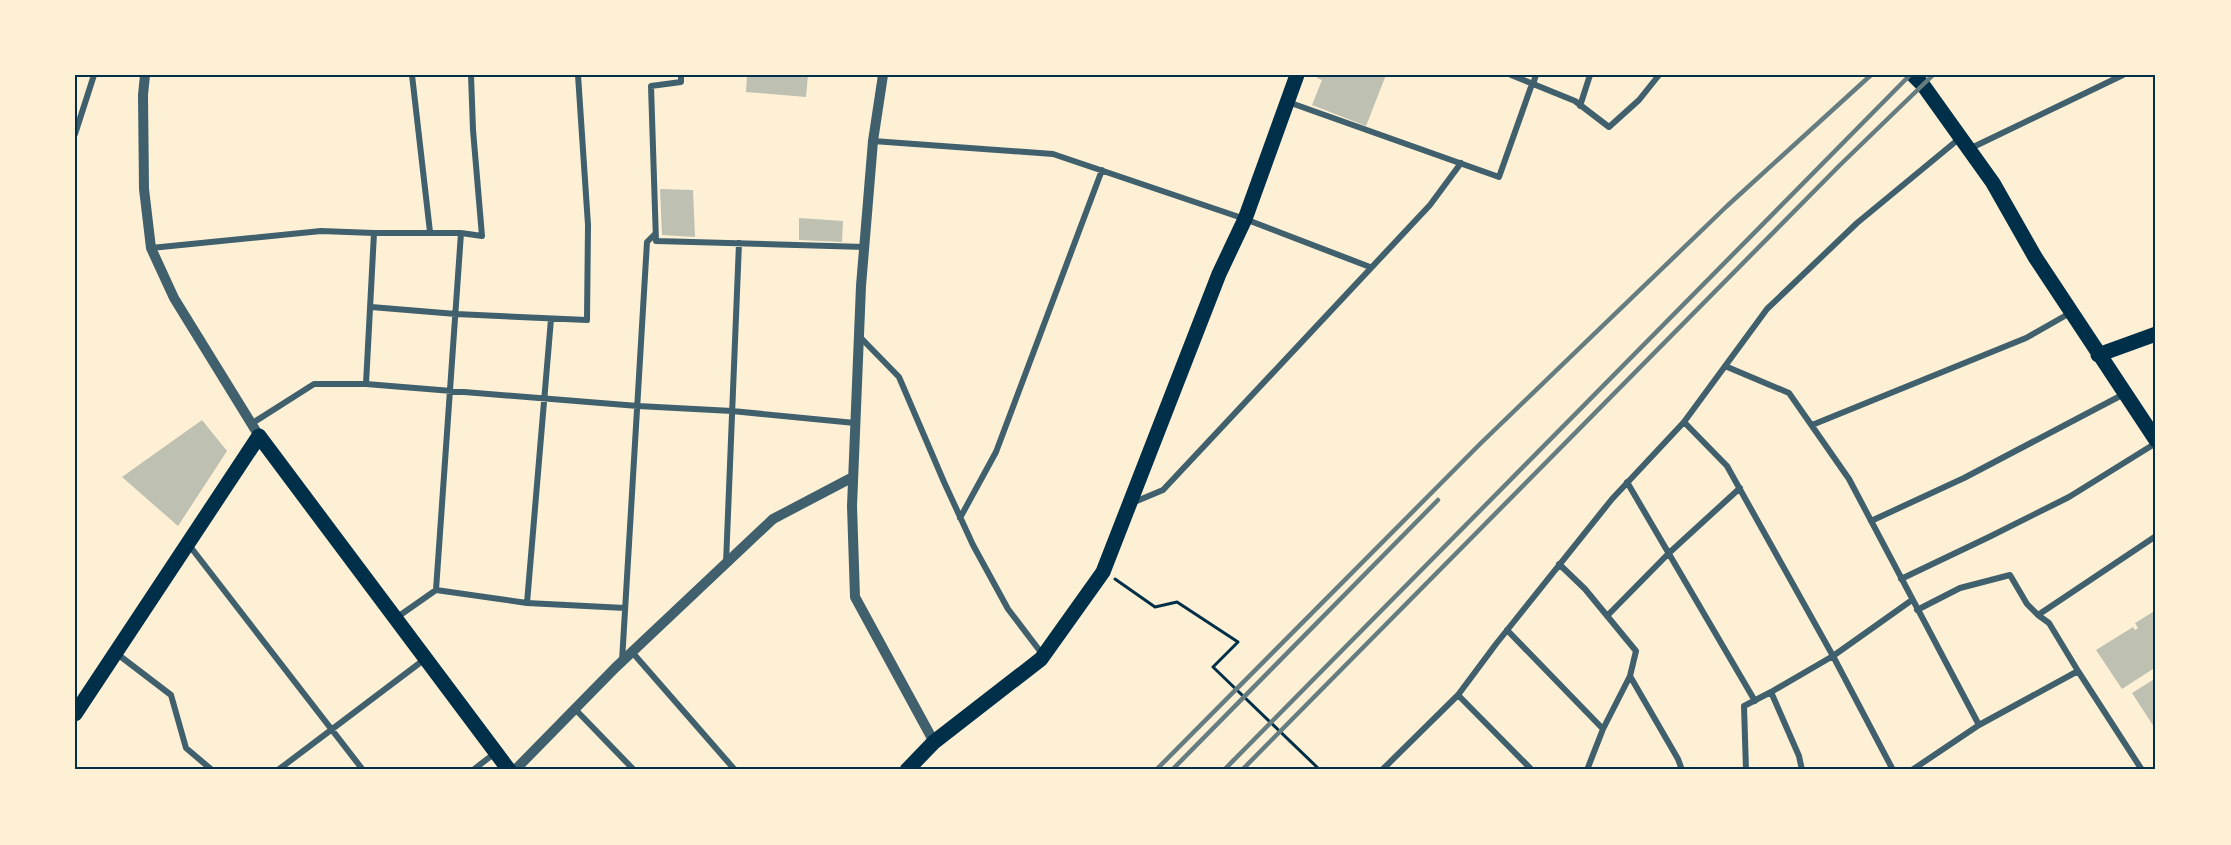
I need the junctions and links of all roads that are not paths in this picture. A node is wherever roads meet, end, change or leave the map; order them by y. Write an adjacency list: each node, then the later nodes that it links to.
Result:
1 (94, 75): 18 (street)
2 (145, 75): 30 (street)
3 (412, 75): 24 (street)
4 (471, 75): 25 (street)
5 (578, 75): 35 (street)
6 (681, 75): 27 (street)
7 (883, 75): 19 (street)
8 (1296, 75): 16 (main road)
9 (1511, 75): 15 (street)
10 (1536, 75): 15 (street)
11 (1590, 75): 17 (street)
12 (1659, 75): 17 (street)
13 (1913, 75): 20 (main road)
14 (2123, 75): 20 (street)
15 (1532, 84): 17 (street); 21 (street)
16 (1287, 102): 21 (street); 23 (main road)
17 (1580, 106)
18 (75, 134)
19 (873, 141): 22 (street); 29 (street)
20 (1965, 143): 33 (main road); 39 (street)
21 (1461, 163): 31 (street)
22 (1102, 171): 23 (street); 55 (street)
23 (1245, 219): 31 (street); 54 (main road)
24 (430, 232): 25 (street); 26 (street)
25 (462, 232): 34 (street)
26 (374, 233): 30 (street); 32 (street)
27 (655, 234): 28 (street); 44 (street)
28 (739, 243): 29 (street); 45 (street)
29 (865, 247): 37 (street)
30 (151, 248): 49 (street)
31 (1370, 267): 54 (street)
32 (370, 307): 34 (street); 40 (street)
33 (2071, 313): 38 (main road); 48 (street)
34 (456, 314): 35 (street); 41 (street)
35 (551, 319): 43 (street)
36 (2156, 334): 38 (main road)
37 (859, 335): 47 (street); 55 (street)
38 (2098, 355): 42 (main road)
39 (1725, 366): 46 (street); 48 (street)
40 (366, 384): 41 (street); 49 (street)
41 (452, 391): 43 (street); 63 (street)
42 (2125, 394): 50 (main road); 56 (street)
43 (545, 398): 44 (street); 65 (street)
44 (638, 406): 45 (street); 66 (street)
45 (732, 411): 47 (street); 60 (street)
46 (1684, 422): 52 (street); 53 (street)
47 (855, 423): 51 (street)
48 (1812, 425): 56 (street)
49 (255, 430): 58 (main road); 70 (main road)
50 (2156, 442): 62 (street)
51 (853, 477): 60 (street); 88 (street)
52 (1627, 482): 59 (street); 61 (street)
53 (1740, 488): 59 (street); 75 (street)
54 (1130, 503): 74 (main road)
55 (960, 518): 74 (street)
56 (1871, 521): 62 (street)
57 (2156, 536): 68 (street)
58 (188, 543): 72 (main road); 86 (street)
59 (1669, 553): 69 (street); 82 (street)
60 (726, 563): 73 (street)
61 (1559, 564): 69 (street); 71 (street)
62 (1900, 579): 64 (street)
63 (436, 590): 65 (street); 70 (street)
64 (1912, 600): 67 (street); 75 (street)
65 (527, 603): 66 (street)
66 (625, 608): 77 (street)
67 (1917, 610): 68 (street); 85 (street)
68 (2038, 615): 78 (street)
69 (1607, 616): 79 (street)
70 (395, 618): 76 (main road)
71 (1507, 630): 81 (street); 87 (street)
72 (116, 652): 84 (main road); 90 (street)
73 (632, 652): 77 (street); 97 (street)
74 (1044, 655): 88 (main road)
75 (1833, 656): 80 (street); 105 (street)
76 (425, 658): 86 (street); 89 (main road)
77 (622, 661): 83 (street)
78 (2078, 671): 85 (street); 107 (street)
79 (1630, 676): 87 (street); 102 (street)
80 (1771, 692): 82 (street); 104 (street)
81 (1458, 694): 99 (street); 100 (street)
82 (1755, 700): 103 (street)
83 (575, 709): 95 (street); 96 (street)
84 (75, 714)
85 (1979, 725): 106 (street)
86 (331, 729): 91 (street); 92 (street)
87 (1603, 729): 101 (street)
88 (934, 742): 98 (main road)
89 (496, 753): 93 (street); 94 (main road)
90 (212, 770)
91 (278, 770)
92 (363, 770)
93 (473, 770)
94 (509, 770)
95 (515, 770)
96 (634, 770)
97 (735, 770)
98 (907, 770)
99 (1382, 770)
100 (1532, 770)
101 (1587, 770)
102 (1682, 770)
103 (1746, 770)
104 (1802, 770)
105 (1893, 770)
106 (1912, 770)
107 (2142, 770)

